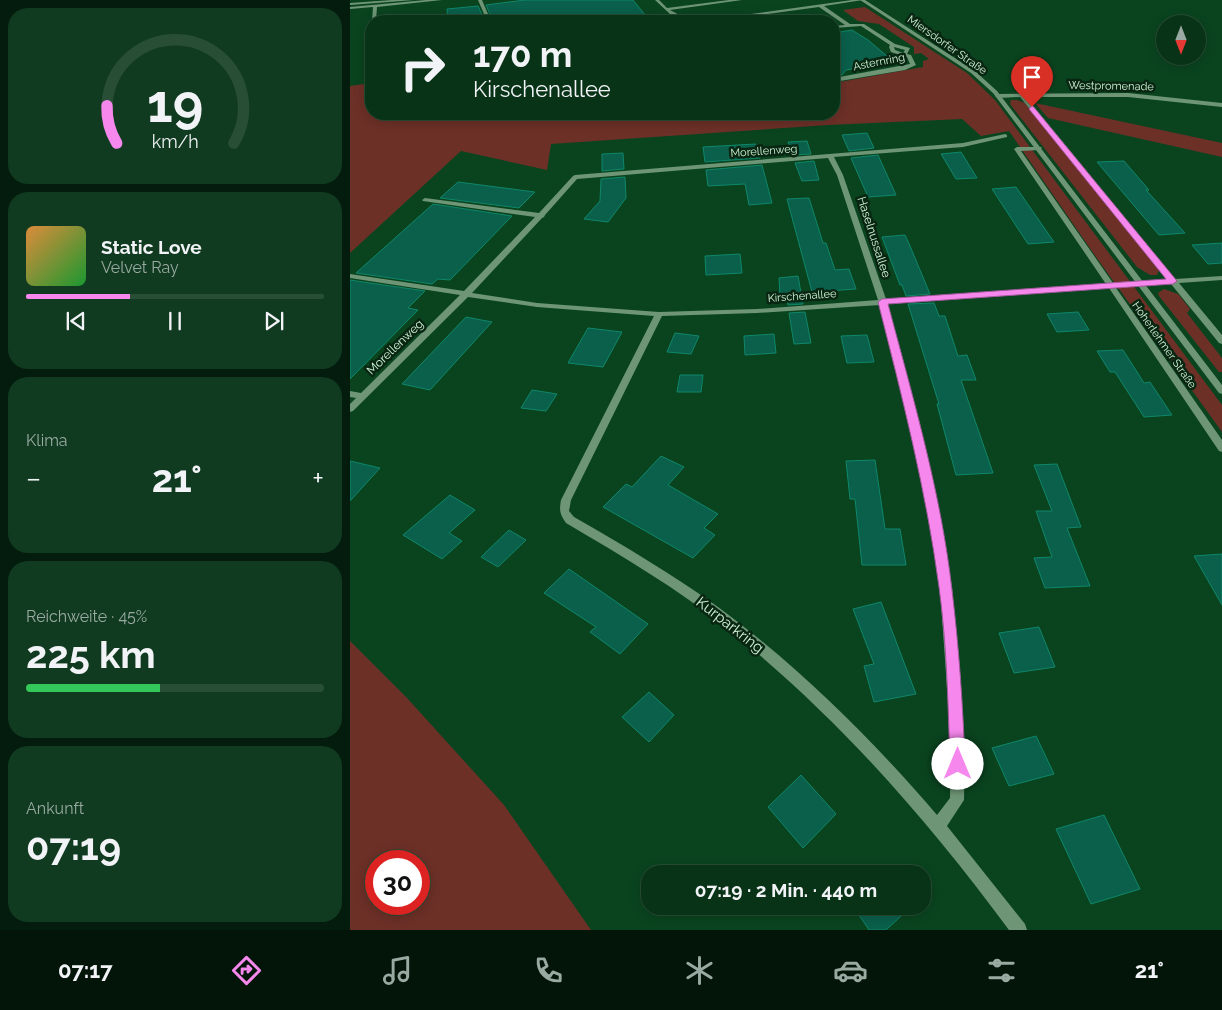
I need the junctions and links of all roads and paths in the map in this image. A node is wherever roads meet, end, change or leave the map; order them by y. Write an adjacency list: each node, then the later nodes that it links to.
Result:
1 (412, 0): 7 (street)
2 (440, 0): 7 (street)
3 (480, 0): 13 (street)
4 (657, 0): 11 (street)
5 (740, 0): 11 (street)
6 (862, 0): 9 (street); 21 (street, Miersdorfer Straße)
7 (406, 2): 8 (street); 10 (street)
8 (350, 6): 10 (street)
9 (820, 6): 15 (street); 16 (street, Asternring)
10 (375, 7): 12 (street)
11 (666, 9): 14 (street)
12 (374, 15)
13 (486, 15)
14 (671, 15)
15 (753, 15)
16 (833, 15)
17 (840, 20): 18 (street, Asternring)
18 (848, 25): 19 (street, Asternring); 20 (street, Asternring)
19 (840, 26)
20 (840, 79)
21 (996, 94): 22 (street, Westpromenade); 25 (street, Hoherlehmer Straße)
22 (1022, 96): 23 (street, Westpromenade); 31 (street)
23 (1222, 105)
24 (1006, 136): 26 (street, Morellenweg)
25 (1039, 148): 32 (street, Hoherlehmer Straße); 33 (street, Hoherlehmer Straße)
26 (830, 157): 28 (street, Morellenweg); 35 (street, Haselnussallee)
27 (425, 200): 28 (street)
28 (542, 216): 34 (street, Morellenweg)
29 (350, 276): 34 (street)
30 (1222, 278): 31 (street, Kirschenallee)
31 (1173, 281): 32 (street, Kirschenallee); 37 (street)
32 (1141, 283): 33 (street, Kirschenallee); 38 (street, Hoherlehmer Straße)
33 (1109, 285): 35 (street, Kirschenallee); 42 (street, Hoherlehmer Straße)
34 (466, 295): 36 (street, Kirschenallee); 40 (street, Morellenweg)
35 (882, 302): 36 (street, Kirschenallee); 43 (street, Haselnussallee)
36 (659, 314): 43 (street, Kurparkring)
37 (1222, 342)
38 (1222, 391)
39 (350, 394): 40 (street)
40 (363, 396): 41 (street, Morellenweg)
41 (350, 409)
42 (1222, 448)
43 (939, 825): 44 (street, Kurparkring)
44 (1019, 930)

